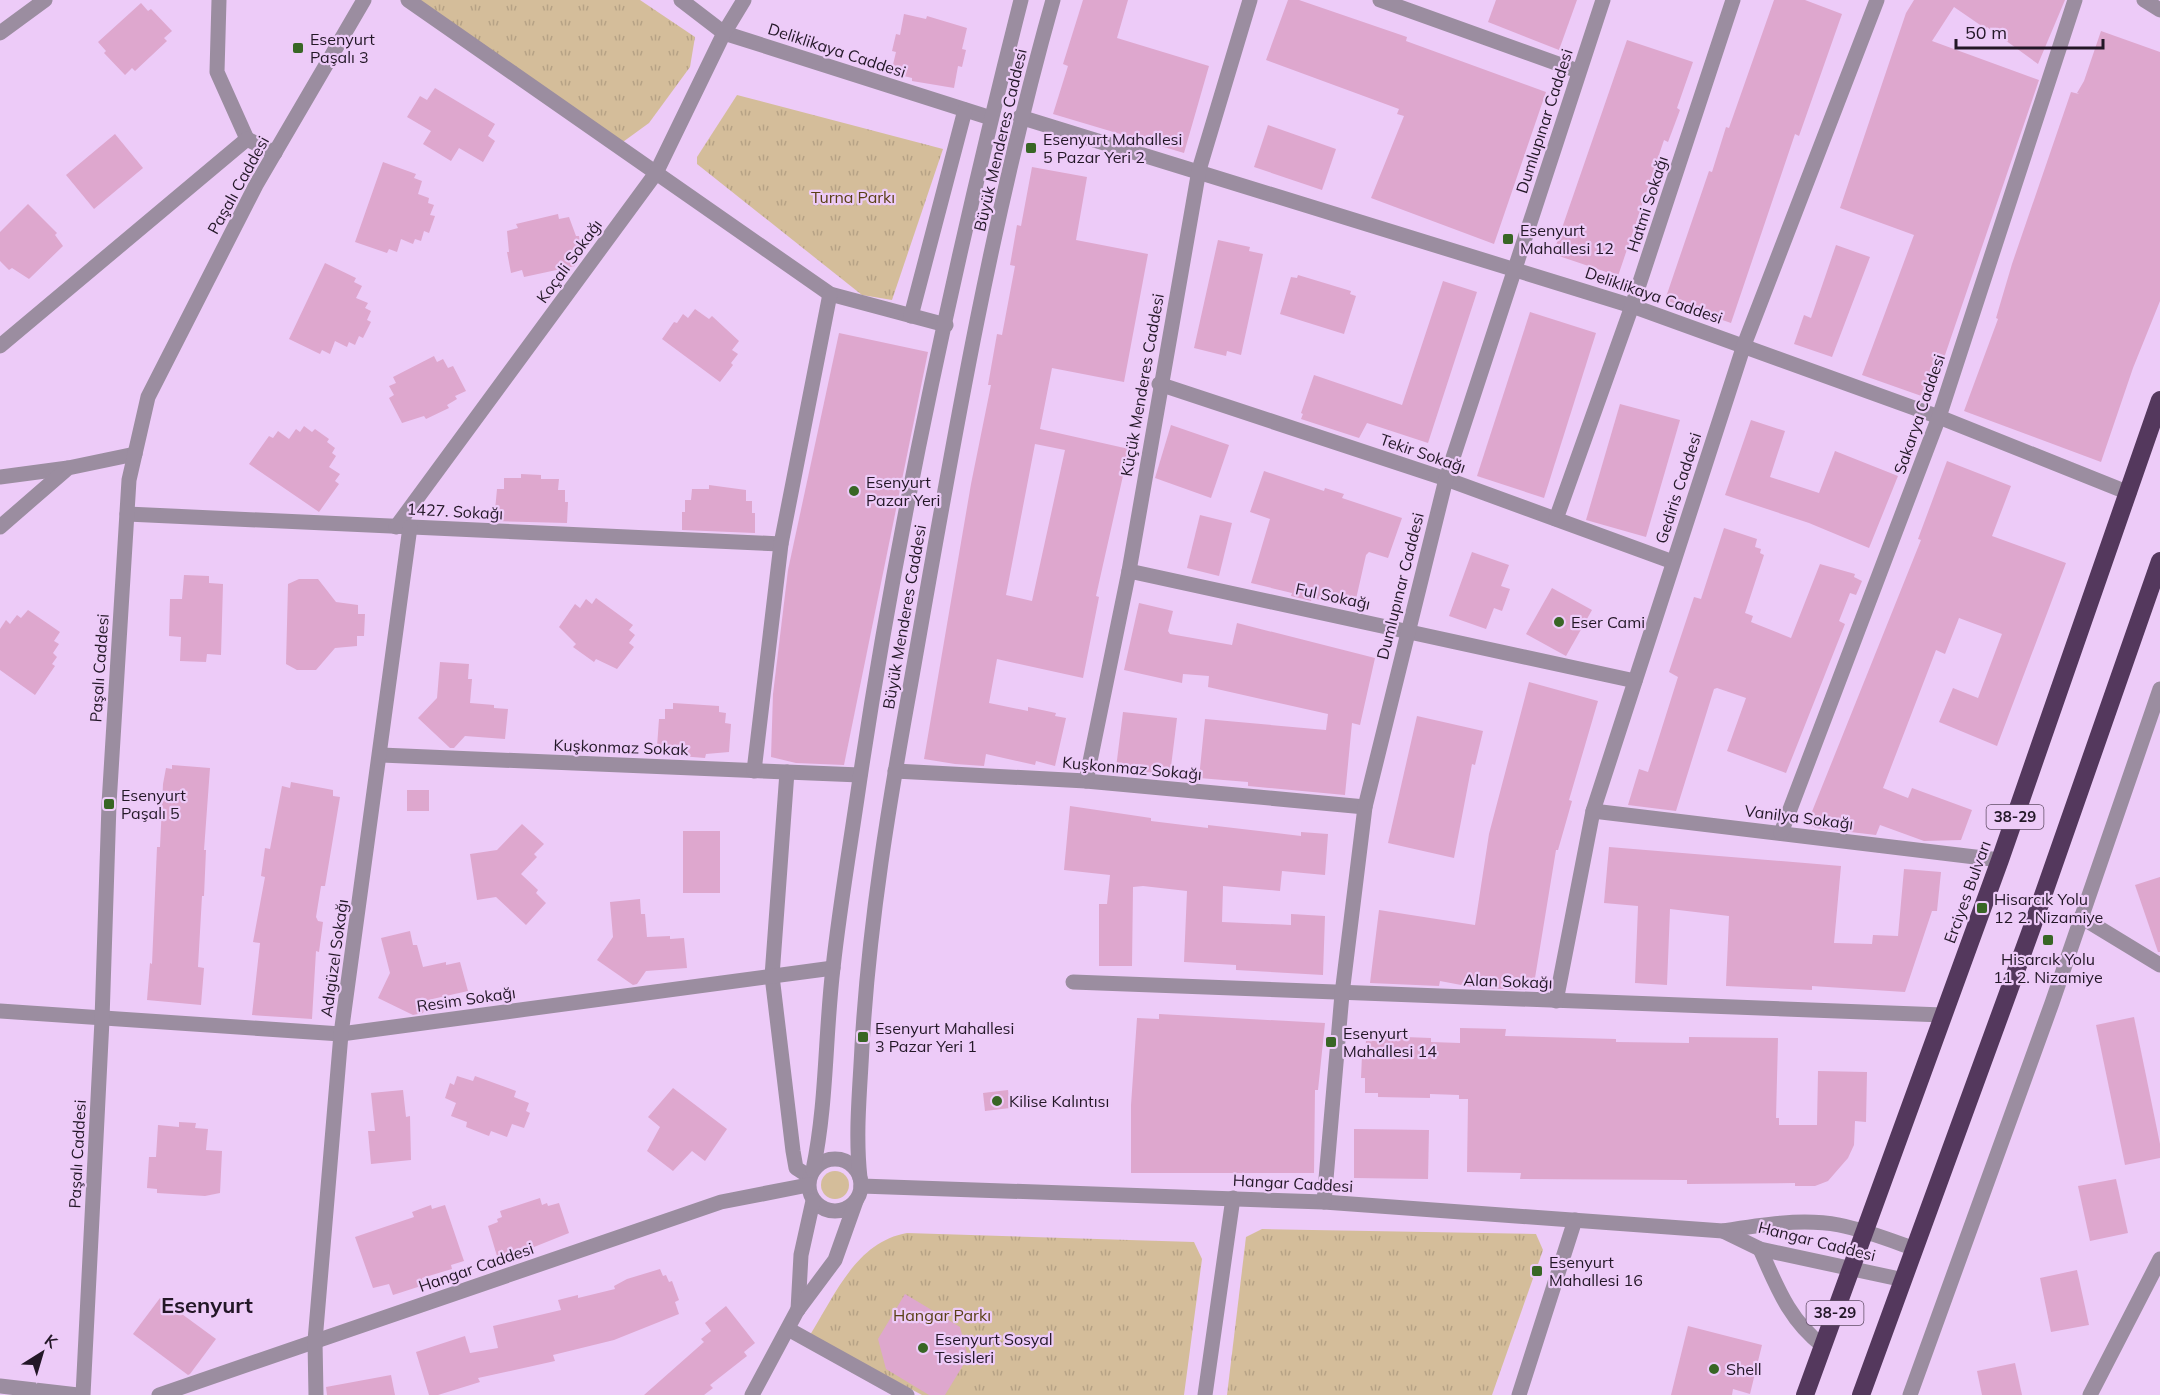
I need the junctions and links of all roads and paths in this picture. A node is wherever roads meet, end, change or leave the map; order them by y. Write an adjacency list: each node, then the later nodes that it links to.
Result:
1 (45, 0): 17 (street)
2 (219, 0): 23 (street)
3 (364, 0): 24 (street, Paşalı Caddesi)
4 (408, 0): 26 (street)
5 (681, 0): 18 (street, Deliklikaya Caddesi)
6 (744, 0): 18 (street, Koçali Sokağı)
7 (1021, 0): 22 (street, Büyük Menderes Caddesi)
8 (1053, 0): 21 (street, Büyük Menderes Caddesi)
9 (1250, 0): 25 (street, Küçük Menderes Caddesi)
10 (1380, 0): 19 (street)
11 (1603, 0): 19 (street, Dumlupınar Caddesi)
12 (1733, 0): 29 (street, Hatmi Sokağı)
13 (1876, 0): 32 (street, Gediris Caddesi)
14 (2075, 0): 36 (street, Sakarya Caddesi)
15 (2144, 0): 16 (street)
16 (2160, 10)
17 (0, 33)
18 (724, 33): 20 (street, Deliklikaya Caddesi); 26 (street, Koçali Sokağı)
19 (1578, 71): 27 (street, Dumlupınar Caddesi)
20 (965, 110): 22 (street, Deliklikaya Caddesi); 30 (street)
21 (1020, 117): 25 (street, Deliklikaya Caddesi); 55 (street, Büyük Menderes Caddesi)
22 (991, 118): 31 (street, Büyük Menderes Caddesi)
23 (247, 139): 24 (street); 33 (street)
24 (275, 153): 37 (street, Paşalı Caddesi)
25 (1199, 170): 27 (street, Deliklikaya Caddesi); 34 (street, Küçük Menderes Caddesi)
26 (656, 172): 28 (street); 45 (street, Koçali Sokağı)
27 (1516, 268): 29 (street, Deliklikaya Caddesi); 40 (street, Dumlupınar Caddesi)
28 (830, 294): 30 (street); 46 (street)
29 (1632, 306): 32 (street, Deliklikaya Caddesi); 43 (street, Hatmi Sokağı)
30 (911, 316): 31 (street)
31 (946, 325): 57 (street, Büyük Menderes Caddesi)
32 (1744, 345): 36 (street, Deliklikaya Caddesi); 48 (street, Gediris Caddesi)
33 (0, 346)
34 (1159, 384): 40 (street, Tekir Sokağı); 49 (street, Küçük Menderes Caddesi)
35 (2160, 400): 41 (highway, Erciyes Bulvarı / 38-29)
36 (1939, 417): 41 (street, Deliklikaya Caddesi); 61 (street, Sakarya Caddesi)
37 (135, 454): 38 (street); 42 (street, Paşalı Caddesi)
38 (68, 468): 39 (street); 44 (street)
39 (0, 477)
40 (1446, 479): 43 (street, Tekir Sokağı); 50 (street, Dumlupınar Caddesi)
41 (2128, 493): 62 (highway, Erciyes Bulvarı / 38-29)
42 (127, 514): 45 (street, 1427. Sokağı); 72 (street, Paşalı Caddesi)
43 (1556, 519): 48 (street, Tekir Sokağı)
44 (0, 527)
45 (403, 527): 46 (street, 1427. Sokağı); 53 (street, Adıgüzel Sokağı)
46 (781, 544): 54 (street)
47 (2160, 561): 84 (highway, 38-29)
48 (1674, 562): 51 (street, Gediris Caddesi)
49 (1128, 571): 50 (street, Ful Sokağı); 58 (street, Küçük Menderes Caddesi)
50 (1407, 630): 51 (street, Ful Sokağı); 59 (street, Dumlupınar Caddesi)
51 (1635, 681): 60 (street, Gediris Caddesi)
52 (2160, 689): 63 (street)
53 (381, 755): 54 (street, Kuşkonmaz Sokak); 73 (street, Adıgüzel Sokağı)
54 (754, 771): 56 (street, Kuşkonmaz Sokak)
55 (895, 771): 58 (street, Kuşkonmaz Sokağı); 75 (street, Büyük Menderes Caddesi)
56 (787, 772): 57 (street, Kuşkonmaz Sokak); 66 (street)
57 (860, 775): 65 (street, Büyük Menderes Caddesi)
58 (1086, 781): 59 (street, Kuşkonmaz Sokağı)
59 (1365, 807): 68 (street, Dumlupınar Caddesi)
60 (1593, 811): 61 (street, Vanilya Sokağı); 69 (street, Gediris Caddesi)
61 (1781, 833): 62 (street, Vanilya Sokağı)
62 (2000, 860): 71 (highway, Erciyes Bulvarı / 38-29)
63 (2081, 918): 64 (street); 103 (street)
64 (2160, 965)
65 (833, 968): 66 (street, Resim Sokağı); 74 (street, Büyük Menderes Caddesi)
66 (772, 976): 73 (street, Resim Sokağı); 74 (street)
67 (1073, 982): 68 (street, Alan Sokağı)
68 (1342, 994): 69 (street, Alan Sokağı); 79 (street, Dumlupınar Caddesi)
69 (1556, 1000): 71 (street, Alan Sokağı)
70 (0, 1011): 72 (street, Resim Sokağı)
71 (1943, 1015): 82 (highway, Erciyes Bulvarı / 38-29)
72 (102, 1020): 73 (street, Resim Sokağı); 94 (street, Paşalı Caddesi)
73 (341, 1034): 90 (street, Adıgüzel Sokağı)
74 (810, 1177): 75 (street); 77 (street); 90 (street, Hangar Caddesi)
75 (860, 1182): 76 (street, Hangar Caddesi); 78 (street)
76 (1233, 1198): 79 (street, Hangar Caddesi); 99 (street)
77 (813, 1201): 78 (street); 88 (street)
78 (856, 1201): 88 (street)
79 (1324, 1202): 80 (street, Hangar Caddesi)
80 (1575, 1220): 81 (street, Hangar Caddesi); 100 (street)
81 (1722, 1231): 82 (street, Hangar Caddesi); 83 (street, Hangar Caddesi)
82 (1864, 1232): 84 (street, Hangar Caddesi); 86 (highway, Erciyes Bulvarı / 38-29)
83 (1760, 1249): 86 (street, Hangar Caddesi); 91 (street)
84 (1916, 1249): 87 (highway, 38-29)
85 (2160, 1259): 104 (street)
86 (1851, 1268): 87 (street, Hangar Caddesi); 91 (highway, Erciyes Bulvarı / 38-29)
87 (1904, 1280): 102 (highway, 38-29)
88 (797, 1311): 89 (street)
89 (788, 1329): 97 (street); 98 (street)
90 (315, 1341): 95 (street, Hangar Caddesi); 96 (street, Adıgüzel Sokağı)
91 (1823, 1346): 101 (highway, Erciyes Bulvarı / 38-29)
92 (0, 1386): 93 (street)
93 (78, 1395)
94 (83, 1395)
95 (159, 1395)
96 (316, 1395)
97 (752, 1395)
98 (908, 1395)
99 (1205, 1395)
100 (1519, 1395)
101 (1805, 1395)
102 (1861, 1395)
103 (1910, 1395)
104 (2090, 1395)

